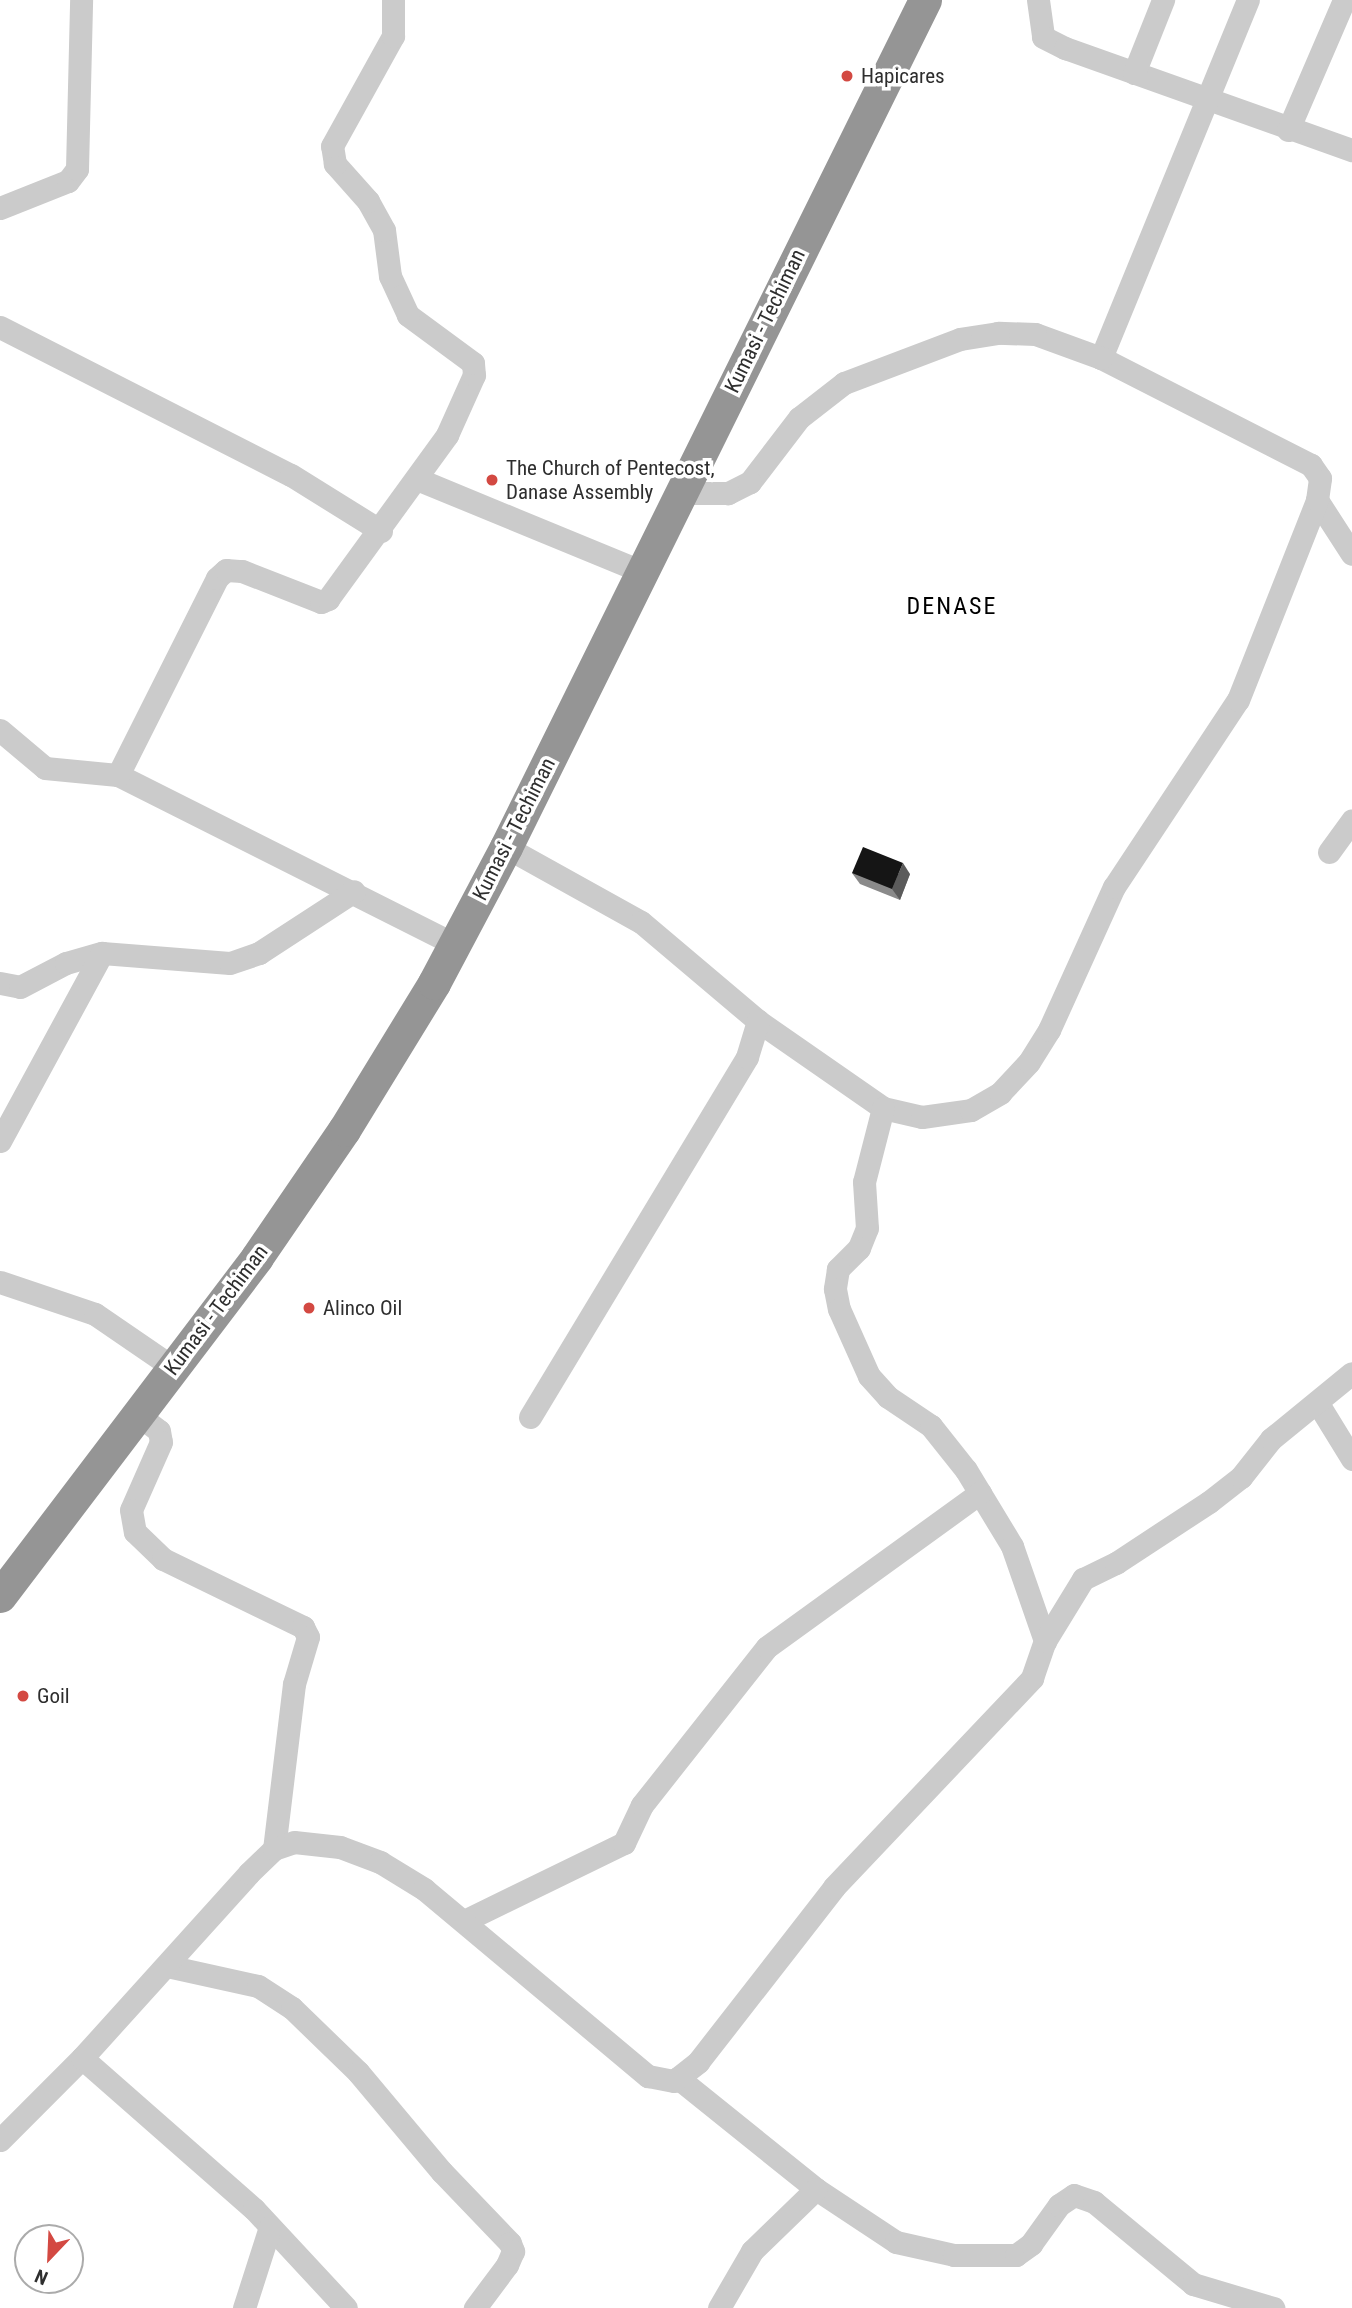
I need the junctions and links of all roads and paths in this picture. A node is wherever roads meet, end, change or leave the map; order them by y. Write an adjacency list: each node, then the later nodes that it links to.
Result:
1 (81, 0): 12 (street)
2 (393, 0): 15 (street)
3 (925, 0): 16 (highway, Kumasi - Techiman)
4 (1038, 0): 8 (street)
5 (1163, 0): 8 (street)
6 (1248, 0): 9 (street)
7 (1344, 0): 10 (street)
8 (1133, 73): 9 (street)
9 (1207, 100): 10 (street); 14 (street)
10 (1288, 130): 11 (street)
11 (1352, 150)
12 (0, 208)
13 (0, 327): 18 (street)
14 (1101, 358): 16 (street); 17 (street)
15 (417, 479): 18 (street); 20 (street)
16 (682, 493): 20 (highway, Kumasi - Techiman)
17 (1317, 500): 19 (street); 31 (street)
18 (381, 531): 22 (street)
19 (1352, 554)
20 (643, 572): 24 (highway, Kumasi - Techiman)
21 (0, 730): 22 (street)
22 (118, 775): 26 (street)
23 (1352, 820): 25 (street)
24 (506, 847): 27 (highway, Kumasi - Techiman); 30 (street)
25 (1329, 852)
26 (355, 891): 27 (street); 28 (street)
27 (454, 944): 34 (highway, Kumasi - Techiman)
28 (102, 953): 29 (street); 32 (street)
29 (0, 983)
30 (758, 1021): 31 (street); 38 (street)
31 (883, 1108): 40 (street)
32 (0, 1141)
33 (0, 1282): 34 (street)
34 (173, 1368): 37 (highway, Kumasi - Techiman)
35 (1352, 1374): 36 (street)
36 (1317, 1402): 39 (street); 42 (street)
37 (138, 1415): 41 (highway, Kumasi - Techiman); 43 (street)
38 (530, 1417)
39 (1352, 1459)
40 (980, 1493): 42 (street); 44 (street)
41 (0, 1596)
42 (1045, 1641): 47 (street)
43 (274, 1849): 44 (street); 45 (street)
44 (464, 1921): 47 (street)
45 (167, 1966): 46 (street); 53 (street)
46 (82, 2058): 48 (street); 50 (street)
47 (678, 2078): 49 (street)
48 (0, 2140)
49 (816, 2189): 54 (street); 55 (street)
50 (270, 2227): 51 (street); 52 (street)
51 (244, 2308)
52 (346, 2308)
53 (475, 2308)
54 (719, 2308)
55 (1273, 2308)

